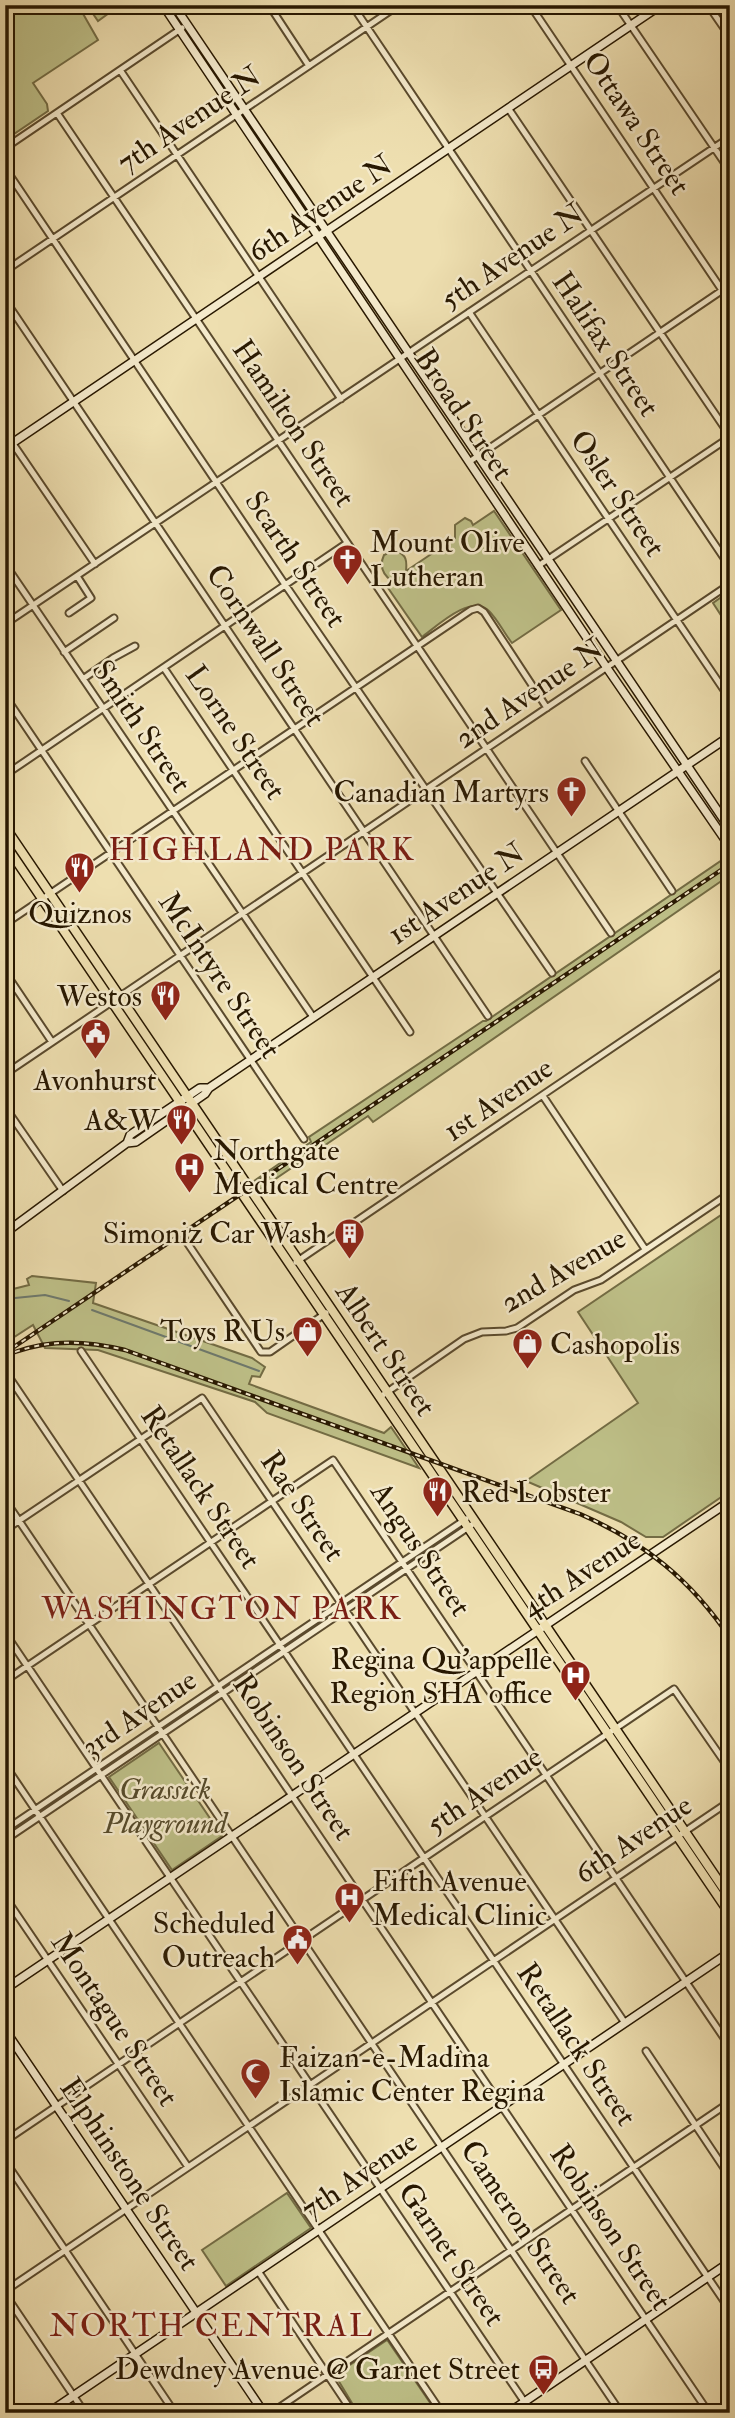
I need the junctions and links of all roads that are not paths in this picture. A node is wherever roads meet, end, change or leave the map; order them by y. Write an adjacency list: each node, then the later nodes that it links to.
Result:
1 (163, 5): 13 (street, Broad Street)
2 (174, 5): 10 (street, Broad Street)
3 (269, 5): 15 (street)
4 (352, 5): 12 (street, Halifax Street)
5 (399, 5): 12 (street, 7th Avenue N)
6 (530, 5): 16 (street, Ottawa Street)
7 (617, 5): 11 (street)
8 (661, 5): 11 (street, 6th Avenue N)
9 (708, 5): 14 (street)
10 (187, 25): 13 (street); 19 (street, Broad Street)
11 (631, 25): 16 (street, 6th Avenue N); 23 (street)
12 (367, 27): 15 (street, 7th Avenue N); 25 (street, Halifax Street)
13 (179, 30): 17 (street); 21 (street, Broad Street)
14 (730, 37)
15 (309, 66): 19 (street, 7th Avenue N)
16 (571, 66): 18 (street, 6th Avenue N); 29 (street, Ottawa Street)
17 (120, 70): 20 (street); 26 (street)
18 (508, 108): 25 (street, 6th Avenue N); 31 (street)
19 (244, 110): 21 (street, 7th Avenue N); 32 (street, Broad Street)
20 (57, 113): 24 (street); 30 (street, Hamilton Street)
21 (236, 115): 26 (street, 7th Avenue N); 33 (street, Broad Street)
22 (730, 137): 23 (street, 5th Avenue N)
23 (714, 147): 28 (street); 29 (street, 5th Avenue N)
24 (5, 148)
25 (448, 149): 32 (street, 6th Avenue N); 36 (street, Halifax Street)
26 (177, 156): 30 (street, 7th Avenue N); 37 (street)
27 (5, 168): 34 (street, Scarth Street)
28 (730, 171)
29 (653, 188): 31 (street, 5th Avenue N); 39 (street, Ottawa Street)
30 (115, 197): 34 (street, 7th Avenue N); 43 (street, Hamilton Street)
31 (591, 230): 36 (street, 5th Avenue N); 44 (street)
32 (326, 232): 33 (street, 6th Avenue N); 45 (street, Broad Street)
33 (318, 237): 37 (street, 6th Avenue N); 46 (street, Broad Street)
34 (53, 238): 35 (street, 7th Avenue N); 47 (street, Scarth Street)
35 (5, 271)
36 (530, 271): 42 (street, 5th Avenue N); 48 (street, Halifax Street)
37 (257, 278): 43 (street, 6th Avenue N); 49 (street)
38 (730, 285): 39 (street)
39 (722, 290): 41 (street, Ottawa Street); 44 (street)
40 (5, 300): 50 (street, Cornwall Street)
41 (730, 302)
42 (469, 313): 45 (street, 5th Avenue N); 51 (street, Osler Street)
43 (197, 318): 47 (street, 6th Avenue N); 54 (street, Hamilton Street)
44 (661, 332): 48 (street); 53 (street)
45 (408, 354): 46 (street, 5th Avenue N); 57 (street, Broad Street)
46 (400, 359): 49 (street, 5th Avenue N); 58 (street, Broad Street)
47 (136, 360): 50 (street, 6th Avenue N); 60 (street, Scarth Street)
48 (600, 373): 51 (street); 59 (street, Halifax Street)
49 (341, 399): 54 (street, 5th Avenue N)
50 (74, 402): 55 (street, 6th Avenue N); 62 (street, Cornwall Street)
51 (538, 415): 57 (street); 61 (street, Osler Street)
52 (5, 432): 55 (street)
53 (730, 436): 59 (street)
54 (278, 441): 60 (street, 5th Avenue N); 63 (street, Hamilton Street)
55 (13, 443): 56 (street, 6th Avenue N); 66 (street)
56 (5, 448)
57 (477, 456): 58 (street); 64 (street, Broad Street)
58 (469, 462): 67 (street, Broad Street)
59 (668, 478): 61 (street); 68 (street, Halifax Street)
60 (217, 482): 62 (street, 5th Avenue N); 71 (street, Scarth Street)
61 (608, 519): 64 (street); 75 (street, Osler Street)
62 (156, 523): 66 (street, 5th Avenue N); 77 (street, Cornwall Street)
63 (347, 543): 71 (street); 79 (street, Hamilton Street)
64 (547, 560): 67 (street); 81 (street, Broad Street)
65 (5, 564): 72 (street, Smith Street)
66 (95, 564): 69 (street, 5th Avenue N)
67 (538, 566): 83 (street, Broad Street)
68 (730, 567)
69 (77, 576): 72 (street, 5th Avenue N); 73 (street)
70 (730, 584): 75 (street, 2nd Avenue N)
71 (286, 586): 77 (street); 85 (street, Scarth Street)
72 (33, 606): 76 (street, 5th Avenue N); 80 (street, Smith Street)
73 (69, 613)
74 (114, 618): 80 (street)
75 (677, 620): 81 (street, 2nd Avenue N); 87 (street, Osler Street)
76 (5, 624)
77 (226, 626): 82 (street); 90 (street, Cornwall Street)
78 (135, 646): 84 (street)
79 (418, 646): 85 (street); 88 (street); 92 (street, Hamilton Street)
80 (64, 652): 84 (street, Smith Street)
81 (615, 662): 83 (street, 2nd Avenue N); 95 (street, Broad Street)
82 (164, 668): 89 (street); 96 (street, Lorne Street)
83 (607, 668): 88 (street, 2nd Avenue N); 97 (street, Broad Street)
84 (83, 679): 89 (street, Smith Street)
85 (357, 687): 90 (street); 99 (street, Scarth Street)
86 (5, 696): 93 (street, McIntyre Street)
87 (730, 699)
88 (547, 708): 92 (street, 2nd Avenue N)
89 (103, 709): 93 (street); 100 (street, Smith Street)
90 (295, 729): 96 (street); 104 (street, Cornwall Street)
91 (730, 736): 95 (street, 1st Avenue N)
92 (486, 749): 99 (street, 2nd Avenue N); 107 (street, Hamilton Street)
93 (42, 750): 98 (street); 108 (street, McIntyre Street)
94 (585, 761): 101 (street)
95 (686, 766): 97 (street, 1st Avenue N); 103 (street, Broad Street)
96 (234, 770): 100 (street); 109 (street, Lorne Street)
97 (678, 771): 101 (street, 1st Avenue N); 106 (street, Broad Street)
98 (5, 775)
99 (426, 790): 104 (street, 2nd Avenue N); 112 (street, Scarth Street)
100 (173, 811): 108 (street); 114 (street, Smith Street)
101 (618, 811): 107 (street, 1st Avenue N); 110 (street)
102 (5, 827): 111 (main road, Albert Street)
103 (730, 829)
104 (363, 831): 109 (street, 2nd Avenue N); 117 (street, Cornwall Street)
105 (5, 844): 113 (main road, Albert Street)
106 (730, 847)
107 (557, 852): 112 (street, 1st Avenue N); 116 (street, Hamilton Street)
108 (111, 853): 111 (street); 118 (street, McIntyre Street)
109 (304, 873): 114 (street, 2nd Avenue N); 122 (street, Lorne Street)
110 (672, 891)
111 (51, 894): 113 (street); 123 (main road, Albert Street)
112 (496, 894): 117 (street, 1st Avenue N); 121 (street, Scarth Street)
113 (42, 899): 115 (street); 123 (main road, Albert Street)
114 (242, 914): 118 (street, 2nd Avenue N); 125 (street, Smith Street)
115 (5, 924)
116 (611, 933)
117 (434, 936): 122 (street, 1st Avenue N); 124 (street, Cornwall Street)
118 (180, 956): 123 (street, 2nd Avenue N); 128 (street, McIntyre Street)
119 (730, 968): 130 (street, 1st Avenue)
120 (5, 972): 127 (street)
121 (552, 973)
122 (373, 977): 125 (street, 1st Avenue N); 126 (street, Lorne Street)
123 (116, 999): 127 (street, 2nd Avenue N); 131 (main road, Albert Street)
124 (488, 1016)
125 (313, 1017): 128 (street, 1st Avenue N)
126 (410, 1031)
127 (52, 1042): 129 (street, 2nd Avenue N)
128 (250, 1060): 131 (street, 1st Avenue N); 133 (street, McIntyre Street)
129 (5, 1074)
130 (543, 1096): 138 (street); 139 (street, 1st Avenue)
131 (186, 1102): 134 (street, 1st Avenue N); 139 (main road, Albert Street)
132 (5, 1107): 134 (street)
133 (304, 1139)
134 (63, 1191): 136 (street, 1st Avenue N)
135 (730, 1193): 138 (street, 2nd Avenue)
136 (5, 1233)
137 (184, 1238): 140 (street)
138 (645, 1249): 143 (street, 2nd Avenue)
139 (295, 1263): 140 (main road, Albert Street)
140 (328, 1312): 143 (main road, Albert Street)
141 (80, 1351): 144 (street, Retallack Street)
142 (5, 1371): 145 (street, Robinson Street)
143 (383, 1394): 150 (main road, Albert Street)
144 (142, 1439): 145 (street); 147 (street, Rae Street); 152 (street, Retallack Street)
145 (79, 1480): 149 (street); 155 (street, Robinson Street)
146 (5, 1500): 149 (street, Cameron Street)
147 (272, 1501): 152 (street); 153 (street, Angus Street); 156 (street, Rae Street)
148 (730, 1501): 159 (street, 4th Avenue)
149 (19, 1520): 151 (street); 158 (street, Cameron Street)
150 (470, 1521): 153 (street, 3rd Avenue); 154 (street, 3rd Avenue); 159 (main road, Albert Street)
151 (5, 1530)
152 (211, 1542): 155 (street); 161 (street, Retallack Street)
153 (402, 1562): 154 (street, Angus Street); 156 (street, 3rd Avenue)
154 (407, 1569): 157 (street, 3rd Avenue); 164 (street, Angus Street)
155 (149, 1584): 158 (street); 166 (street, Robinson Street)
156 (342, 1603): 157 (street, Rae Street); 161 (street, 3rd Avenue)
157 (346, 1610): 162 (street, 3rd Avenue); 168 (street, Rae Street)
158 (88, 1625): 163 (street); 169 (street, Cameron Street)
159 (541, 1627): 164 (street, 4th Avenue); 170 (main road, Albert Street)
160 (5, 1633): 163 (street, Garnet Street)
161 (281, 1644): 162 (street, Retallack Street); 166 (street, 3rd Avenue)
162 (285, 1651): 167 (street, 3rd Avenue); 172 (street, Retallack Street)
163 (27, 1666): 165 (street); 174 (street, Garnet Street)
164 (476, 1671): 168 (street, 4th Avenue); 177 (street, Angus Street)
165 (5, 1681)
166 (219, 1686): 167 (street, Robinson Street); 169 (street, 3rd Avenue)
167 (224, 1693): 171 (street, 3rd Avenue); 178 (street, Robinson Street)
168 (415, 1712): 172 (street, 4th Avenue); 181 (street, Rae Street)
169 (158, 1727): 171 (street, Cameron Street); 174 (street, 3rd Avenue)
170 (612, 1732): 175 (street, 5th Avenue); 177 (street, 5th Avenue); 184 (main road, Albert Street)
171 (162, 1734): 176 (street, 3rd Avenue); 185 (street, Cameron Street)
172 (354, 1753): 178 (street, 4th Avenue); 187 (street, Retallack Street)
173 (5, 1765): 180 (street)
174 (96, 1769): 176 (street, Garnet Street); 180 (street, 3rd Avenue)
175 (730, 1770)
176 (101, 1776): 182 (street, 3rd Avenue); 188 (street, Garnet Street)
177 (546, 1776): 181 (street, 5th Avenue); 189 (street, Angus Street)
178 (292, 1795): 185 (street, 4th Avenue); 192 (street, Robinson Street)
179 (730, 1801): 184 (street, 6th Avenue)
180 (35, 1810): 182 (street); 183 (street, 3rd Avenue)
181 (486, 1816): 187 (street, 5th Avenue); 195 (street, Rae Street)
182 (40, 1817): 186 (street, 3rd Avenue); 194 (street)
183 (5, 1830)
184 (681, 1834): 189 (street, 6th Avenue); 191 (main road, Albert Street); 193 (main road, Albert Street)
185 (231, 1836): 188 (street, 4th Avenue); 196 (street, Cameron Street)
186 (5, 1840)
187 (424, 1858): 192 (street, 5th Avenue); 199 (street, Retallack Street)
188 (170, 1878): 194 (street, 4th Avenue); 201 (street, Garnet Street)
189 (615, 1878): 195 (street, 6th Avenue); 200 (street, Angus Street)
190 (5, 1897): 198 (street, Montague Street)
191 (730, 1898)
192 (363, 1899): 196 (street, 5th Avenue); 203 (street, Robinson Street)
193 (730, 1914)
194 (109, 1919): 198 (street, 4th Avenue); 204 (street)
195 (555, 1919): 199 (street, 6th Avenue); 205 (street, Rae Street)
196 (302, 1941): 201 (street, 5th Avenue); 207 (street, Cameron Street)
197 (730, 1952): 200 (street, 7th Avenue)
198 (48, 1960): 202 (street, 4th Avenue); 210 (street, Montague Street)
199 (493, 1961): 203 (street, 6th Avenue); 211 (street, Retallack Street)
200 (685, 1982): 205 (street, 7th Avenue); 208 (street, Angus Street)
201 (240, 1983): 204 (street, 5th Avenue); 212 (street, Garnet Street)
202 (5, 1989)
203 (432, 2002): 207 (street, 6th Avenue); 214 (street, Robinson Street)
204 (179, 2023): 210 (street, 5th Avenue); 217 (street)
205 (625, 2023): 211 (street, 7th Avenue)
206 (5, 2030): 215 (street, Elphinstone Street)
207 (372, 2043): 212 (street, 6th Avenue); 219 (street, Cameron Street)
208 (730, 2047)
209 (646, 2051): 216 (street)
210 (118, 2065): 215 (street, 5th Avenue); 221 (street, Montague Street)
211 (563, 2065): 214 (street, 7th Avenue); 222 (street, Retallack Street)
212 (309, 2085): 217 (street, 6th Avenue); 224 (street, Garnet Street)
213 (730, 2102): 216 (street)
214 (502, 2106): 219 (street, 7th Avenue); 225 (street, Robinson Street)
215 (57, 2107): 218 (street, 5th Avenue); 226 (street, Elphinstone Street)
216 (695, 2125): 222 (street); 223 (street)
217 (249, 2126): 221 (street, 6th Avenue); 227 (street)
218 (5, 2141)
219 (443, 2146): 224 (street, 7th Avenue); 228 (street, Cameron Street)
220 (5, 2161): 229 (street)
221 (188, 2167): 226 (street, 6th Avenue)
222 (633, 2167): 225 (street); 232 (street, Retallack Street)
223 (730, 2177)
224 (380, 2188): 227 (street, 7th Avenue); 233 (street, Garnet Street)
225 (572, 2208): 228 (street); 237 (street, Robinson Street)
226 (126, 2209): 229 (street, 6th Avenue); 236 (street, Elphinstone Street)
227 (319, 2229): 231 (street, 7th Avenue); 238 (street)
228 (511, 2249): 233 (street); 240 (street, Cameron Street)
229 (65, 2250): 234 (street, 6th Avenue); 239 (street)
230 (730, 2262): 232 (street)
231 (258, 2271): 236 (street, 7th Avenue); 241 (street)
232 (708, 2277): 235 (street, Retallack Street); 237 (street)
233 (450, 2291): 238 (street); 243 (street, Garnet Street)
234 (5, 2292): 242 (street)
235 (730, 2310)
236 (196, 2313): 239 (street, 7th Avenue); 247 (street, Elphinstone Street)
237 (646, 2319): 240 (street); 254 (street, Robinson Street)
238 (389, 2333): 241 (street); 250 (street)
239 (135, 2354): 242 (street, 7th Avenue); 246 (street)
240 (586, 2360): 243 (street); 253 (street, Cameron Street)
241 (328, 2375): 248 (street); 249 (street)
242 (74, 2396): 244 (street, 7th Avenue); 245 (street)
243 (524, 2401): 251 (street); 252 (street, Garnet Street)
244 (48, 2413)
245 (85, 2413)
246 (175, 2413)
247 (264, 2413)
248 (271, 2413)
249 (353, 2413)
250 (442, 2413)
251 (508, 2413)
252 (532, 2413)
253 (621, 2413)
254 (709, 2413)

